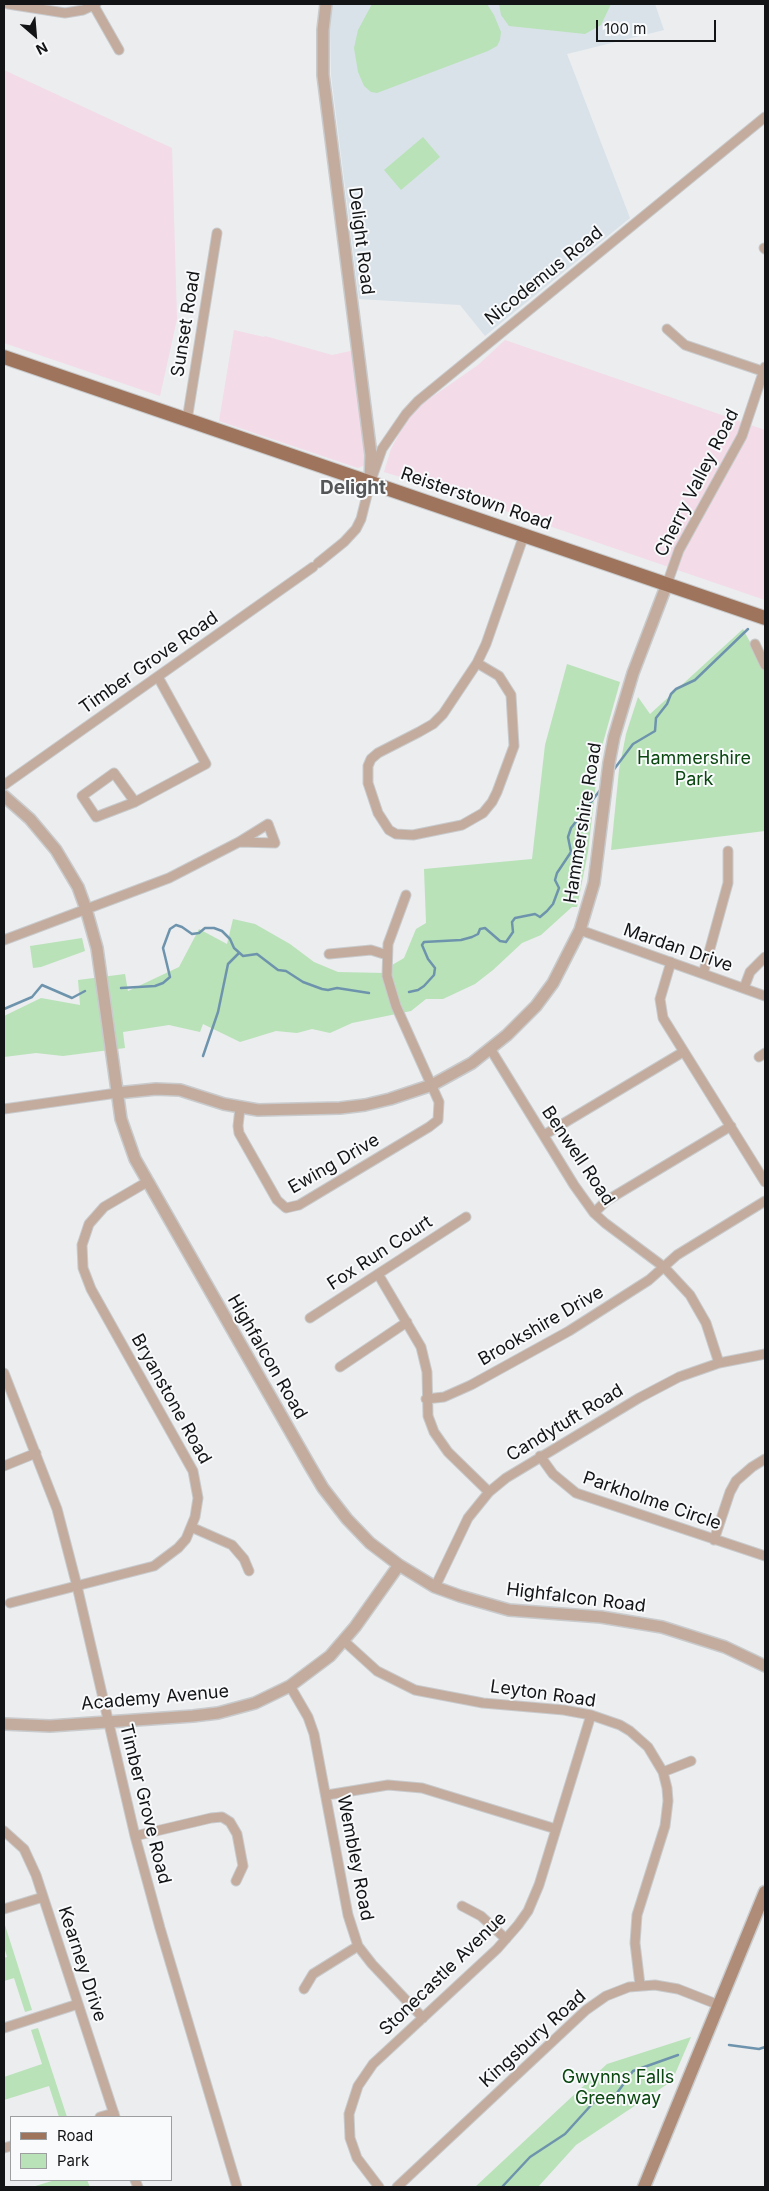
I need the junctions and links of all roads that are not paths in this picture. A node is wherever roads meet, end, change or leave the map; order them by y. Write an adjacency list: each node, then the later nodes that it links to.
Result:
1 (8, 4): 3 (street)
2 (326, 4): 11 (street, Delight Road)
3 (95, 5): 4 (street)
4 (119, 50)
5 (765, 117): 11 (street, Nicodemus Road)
6 (217, 233): 10 (street, Sunset Road)
7 (667, 329): 9 (street)
8 (4, 358): 10 (main road, Reisterstown Road)
9 (765, 370): 13 (street, Cherry Valley Road)
10 (187, 420): 11 (main road, Reisterstown Road)
11 (370, 483): 12 (main road, Reisterstown Road); 18 (street, Timber Grove Road)
12 (524, 535): 13 (main road, Reisterstown Road); 16 (street)
13 (667, 584): 14 (main road, Reisterstown Road); 26 (street, Hammershire Road)
14 (765, 618)
15 (755, 644): 17 (street)
16 (477, 663): 16 (street)
17 (765, 665)
18 (158, 677): 19 (street, Timber Grove Road); 21 (street)
19 (4, 785)
20 (4, 796): 25 (street, Highfalcon Road)
21 (135, 802): 21 (street)
22 (238, 842): 25 (street)
23 (728, 851): 32 (street)
24 (406, 895): 29 (street)
25 (86, 909): 27 (street); 38 (street, Highfalcon Road)
26 (580, 930): 31 (street, Mardan Drive); 35 (street, Hammershire Road)
27 (4, 940)
28 (329, 954): 29 (street)
29 (387, 955): 37 (street)
30 (765, 957): 33 (street)
31 (671, 962): 32 (street, Mardan Drive); 36 (street)
32 (703, 974): 33 (street, Mardan Drive)
33 (744, 988): 34 (street, Mardan Drive)
34 (765, 996)
35 (491, 1050): 37 (street, Hammershire Road); 42 (street, Benwell Road)
36 (683, 1052): 41 (street); 42 (street)
37 (432, 1085): 39 (street, Hammershire Road); 39 (street, Ewing Drive)
38 (117, 1093): 39 (street, Hammershire Road); 40 (street, Hammershire Road); 43 (street, Highfalcon Road)
39 (240, 1108)
40 (4, 1109)
41 (731, 1126): 44 (street); 46 (street)
42 (544, 1135): 46 (street, Benwell Road)
43 (147, 1182): 62 (street, Bryanstone Road); 65 (street, Highfalcon Road)
44 (765, 1182)
45 (765, 1201): 48 (street, Brookshire Drive)
46 (594, 1212): 48 (street, Benwell Road)
47 (466, 1217): 49 (street, Fox Run Court)
48 (664, 1266): 53 (street, Benwell Road); 56 (street, Brookshire Drive)
49 (378, 1274): 50 (street, Fox Run Court); 51 (street)
50 (310, 1318)
51 (407, 1322): 54 (street); 56 (street)
52 (765, 1354): 53 (street, Candytuft Road)
53 (719, 1363): 58 (street, Candytuft Road)
54 (340, 1366)
55 (4, 1373): 57 (street, Timber Grove Road)
56 (426, 1400): 61 (street)
57 (36, 1453): 60 (street); 67 (street, Timber Grove Road)
58 (540, 1456): 61 (street, Candytuft Road); 63 (street, Parkholme Circle)
59 (765, 1459): 63 (street)
60 (4, 1466)
61 (489, 1492): 68 (street, Candytuft Road)
62 (191, 1526): 66 (street); 67 (street, Bryanstone Road)
63 (714, 1540): 64 (street, Parkholme Circle)
64 (765, 1556)
65 (399, 1565): 68 (street, Highfalcon Road); 70 (street, Academy Avenue)
66 (249, 1571)
67 (77, 1586): 69 (street, Bryanstone Road); 74 (street, Timber Grove Road)
68 (435, 1587): 71 (street, Highfalcon Road)
69 (10, 1603)
70 (344, 1641): 72 (street, Academy Avenue); 73 (street, Leyton Road)
71 (765, 1666)
72 (290, 1686): 74 (street, Academy Avenue); 78 (street, Wembley Road)
73 (591, 1715): 77 (street, Leyton Road); 79 (street, Stonecastle Avenue)
74 (108, 1721): 75 (street, Academy Avenue); 81 (street, Timber Grove Road)
75 (4, 1724)
76 (691, 1761): 77 (street)
77 (663, 1772): 89 (street, Leyton Road)
78 (327, 1795): 79 (street); 88 (street, Wembley Road)
79 (556, 1829): 87 (street, Stonecastle Avenue)
80 (4, 1831): 84 (street, Kearney Drive)
81 (135, 1836): 82 (street); 96 (street, Timber Grove Road)
82 (236, 1881)
83 (765, 1894): 92 (main road)
84 (43, 1897): 86 (street); 91 (street, Kearney Drive)
85 (462, 1906): 87 (street)
86 (4, 1909)
87 (506, 1939): 93 (street, Stonecastle Avenue)
88 (358, 1946): 90 (street); 93 (street, Wembley Road)
89 (640, 1985): 92 (street, Kingsbury Road); 98 (street, Kingsbury Road)
90 (304, 1989)
91 (78, 2004): 94 (street); 95 (street, Kearney Drive)
92 (719, 2005): 99 (main road)
93 (423, 2018): 97 (street, Stonecastle Avenue)
94 (4, 2028)
95 (115, 2115)
96 (237, 2187)
97 (379, 2187)
98 (397, 2187)
99 (644, 2187)

